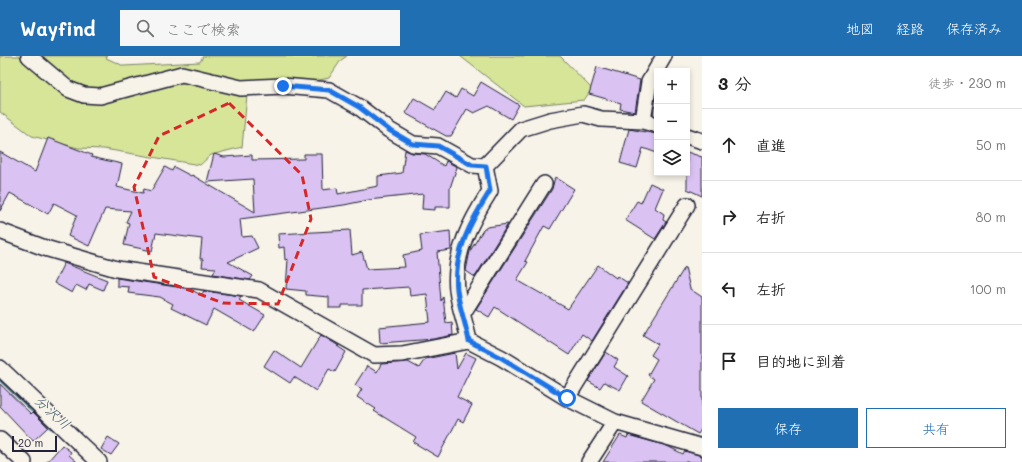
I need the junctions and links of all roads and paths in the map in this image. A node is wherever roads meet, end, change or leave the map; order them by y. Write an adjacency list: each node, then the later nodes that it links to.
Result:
1 (29, 56): 6 (street)
2 (664, 56): 3 (street)
3 (650, 123): 6 (street)
4 (690, 137): 5 (street)
5 (702, 141)
6 (486, 166): 10 (street)
7 (544, 184): 10 (street)
8 (687, 205): 13 (street)
9 (0, 231): 11 (street)
10 (463, 313): 11 (street)
11 (469, 341): 13 (street)
12 (0, 368): 18 (street)
13 (567, 398): 14 (street)
14 (615, 422): 16 (street); 19 (street)
15 (0, 440): 17 (street)
16 (702, 447)
17 (24, 462)
18 (99, 462)
19 (590, 462)

